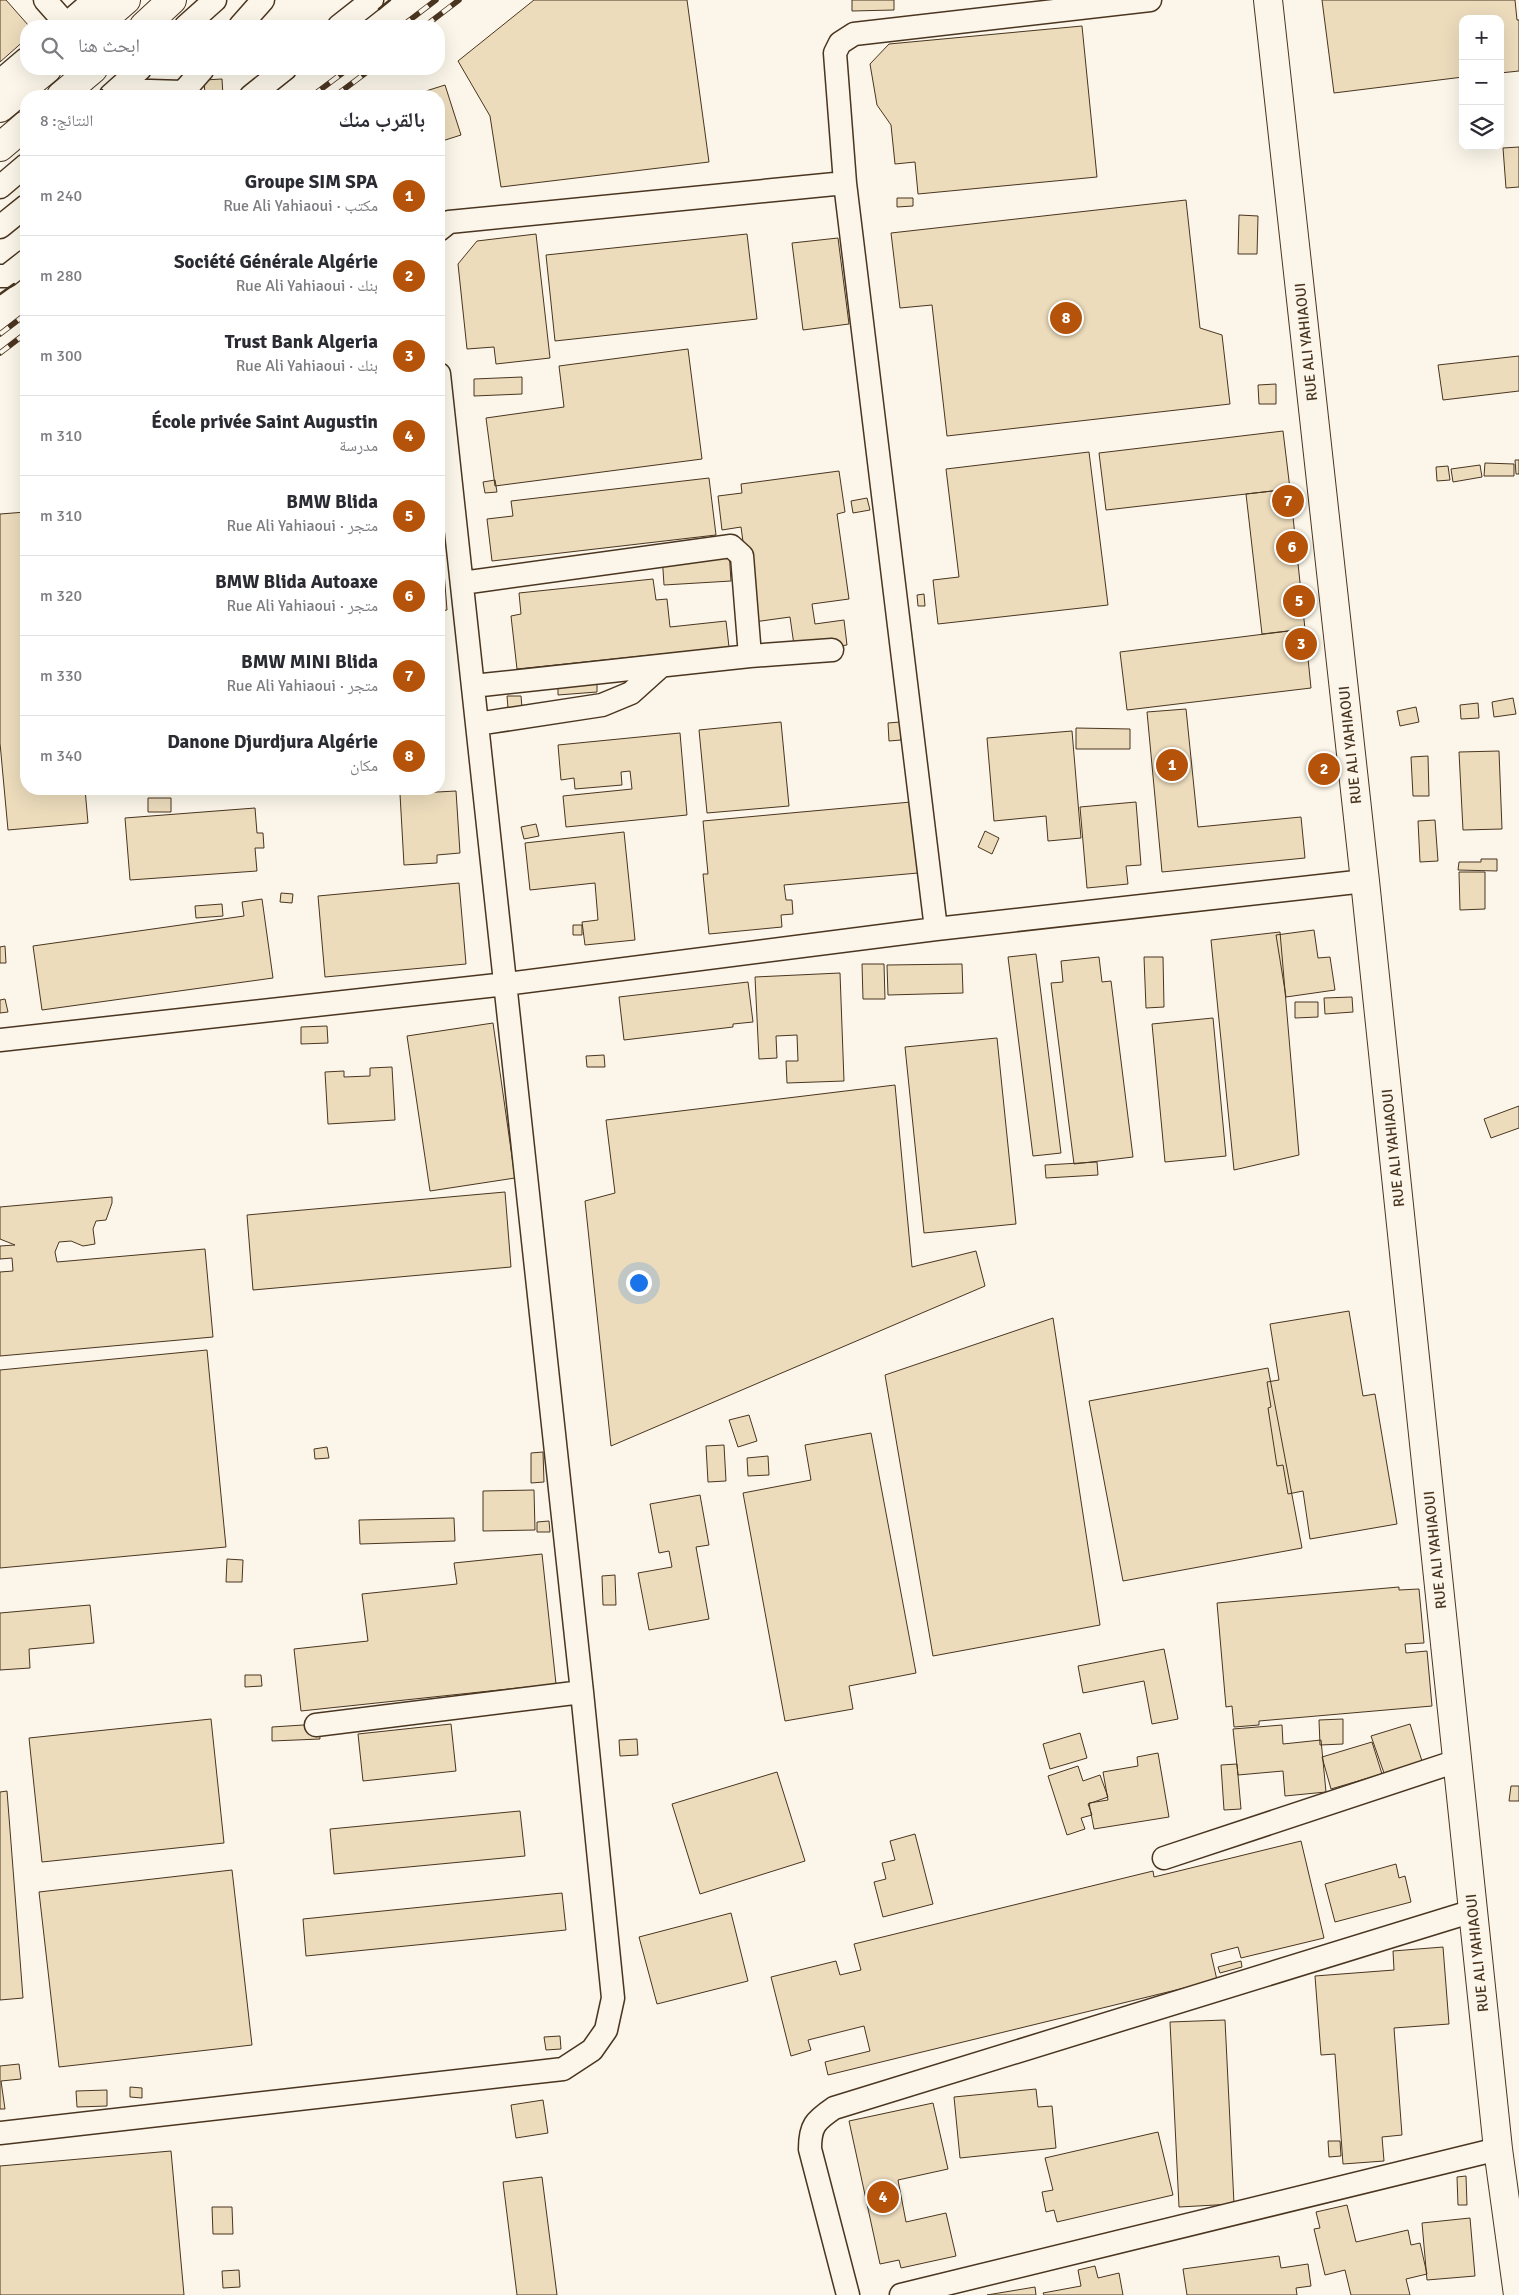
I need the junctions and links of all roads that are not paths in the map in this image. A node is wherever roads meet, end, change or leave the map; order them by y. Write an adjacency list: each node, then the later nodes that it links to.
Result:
1 (46, 0): 10 (street)
2 (94, 0): 11 (street)
3 (126, 0): 12 (main road)
4 (172, 0): 13 (main road)
5 (215, 0): 14 (street)
6 (263, 0): 15 (street)
7 (372, 0): 16 (street)
8 (1150, 0): 34 (street)
9 (1268, 0): 48 (main road, RUE ALI YAHIAOUI)
10 (61, 20)
11 (72, 20)
12 (103, 20)
13 (150, 20)
14 (193, 20)
15 (245, 20)
16 (347, 20)
17 (20, 64): 23 (street)
18 (39, 75): 24 (main road)
19 (87, 75): 25 (main road)
20 (134, 75): 26 (street)
21 (198, 75): 27 (street)
22 (277, 75): 28 (street)
23 (0, 81)
24 (21, 90)
25 (68, 90)
26 (117, 90)
27 (187, 90)
28 (258, 90)
29 (20, 91): 30 (main road)
30 (0, 108)
31 (20, 130): 32 (main road)
32 (0, 147)
33 (20, 170): 35 (street)
34 (844, 183): 37 (street); 49 (street)
35 (0, 187)
36 (20, 211): 38 (street)
37 (445, 225)
38 (0, 227)
39 (20, 266): 40 (street)
40 (0, 276)
41 (445, 429): 42 (street)
42 (462, 583): 44 (street); 46 (street)
43 (832, 650): 44 (street)
44 (750, 656): 45 (street)
45 (661, 666): 46 (street); 47 (street)
46 (473, 686): 47 (street)
47 (478, 724): 50 (street)
48 (1365, 881): 49 (street); 54 (main road, RUE ALI YAHIAOUI)
49 (936, 929): 50 (street)
50 (506, 984): 51 (street); 52 (street)
51 (0, 1040)
52 (582, 1692): 53 (street); 57 (street)
53 (316, 1725)
54 (1457, 1761): 55 (street); 56 (main road, RUE ALI YAHIAOUI)
55 (1164, 1858)
56 (1473, 1911): 58 (main road, RUE ALI YAHIAOUI); 59 (street)
57 (0, 2133)
58 (1498, 2149): 60 (street); 61 (main road, RUE ALI YAHIAOUI)
59 (848, 2295)
60 (901, 2295)
61 (1518, 2295)

